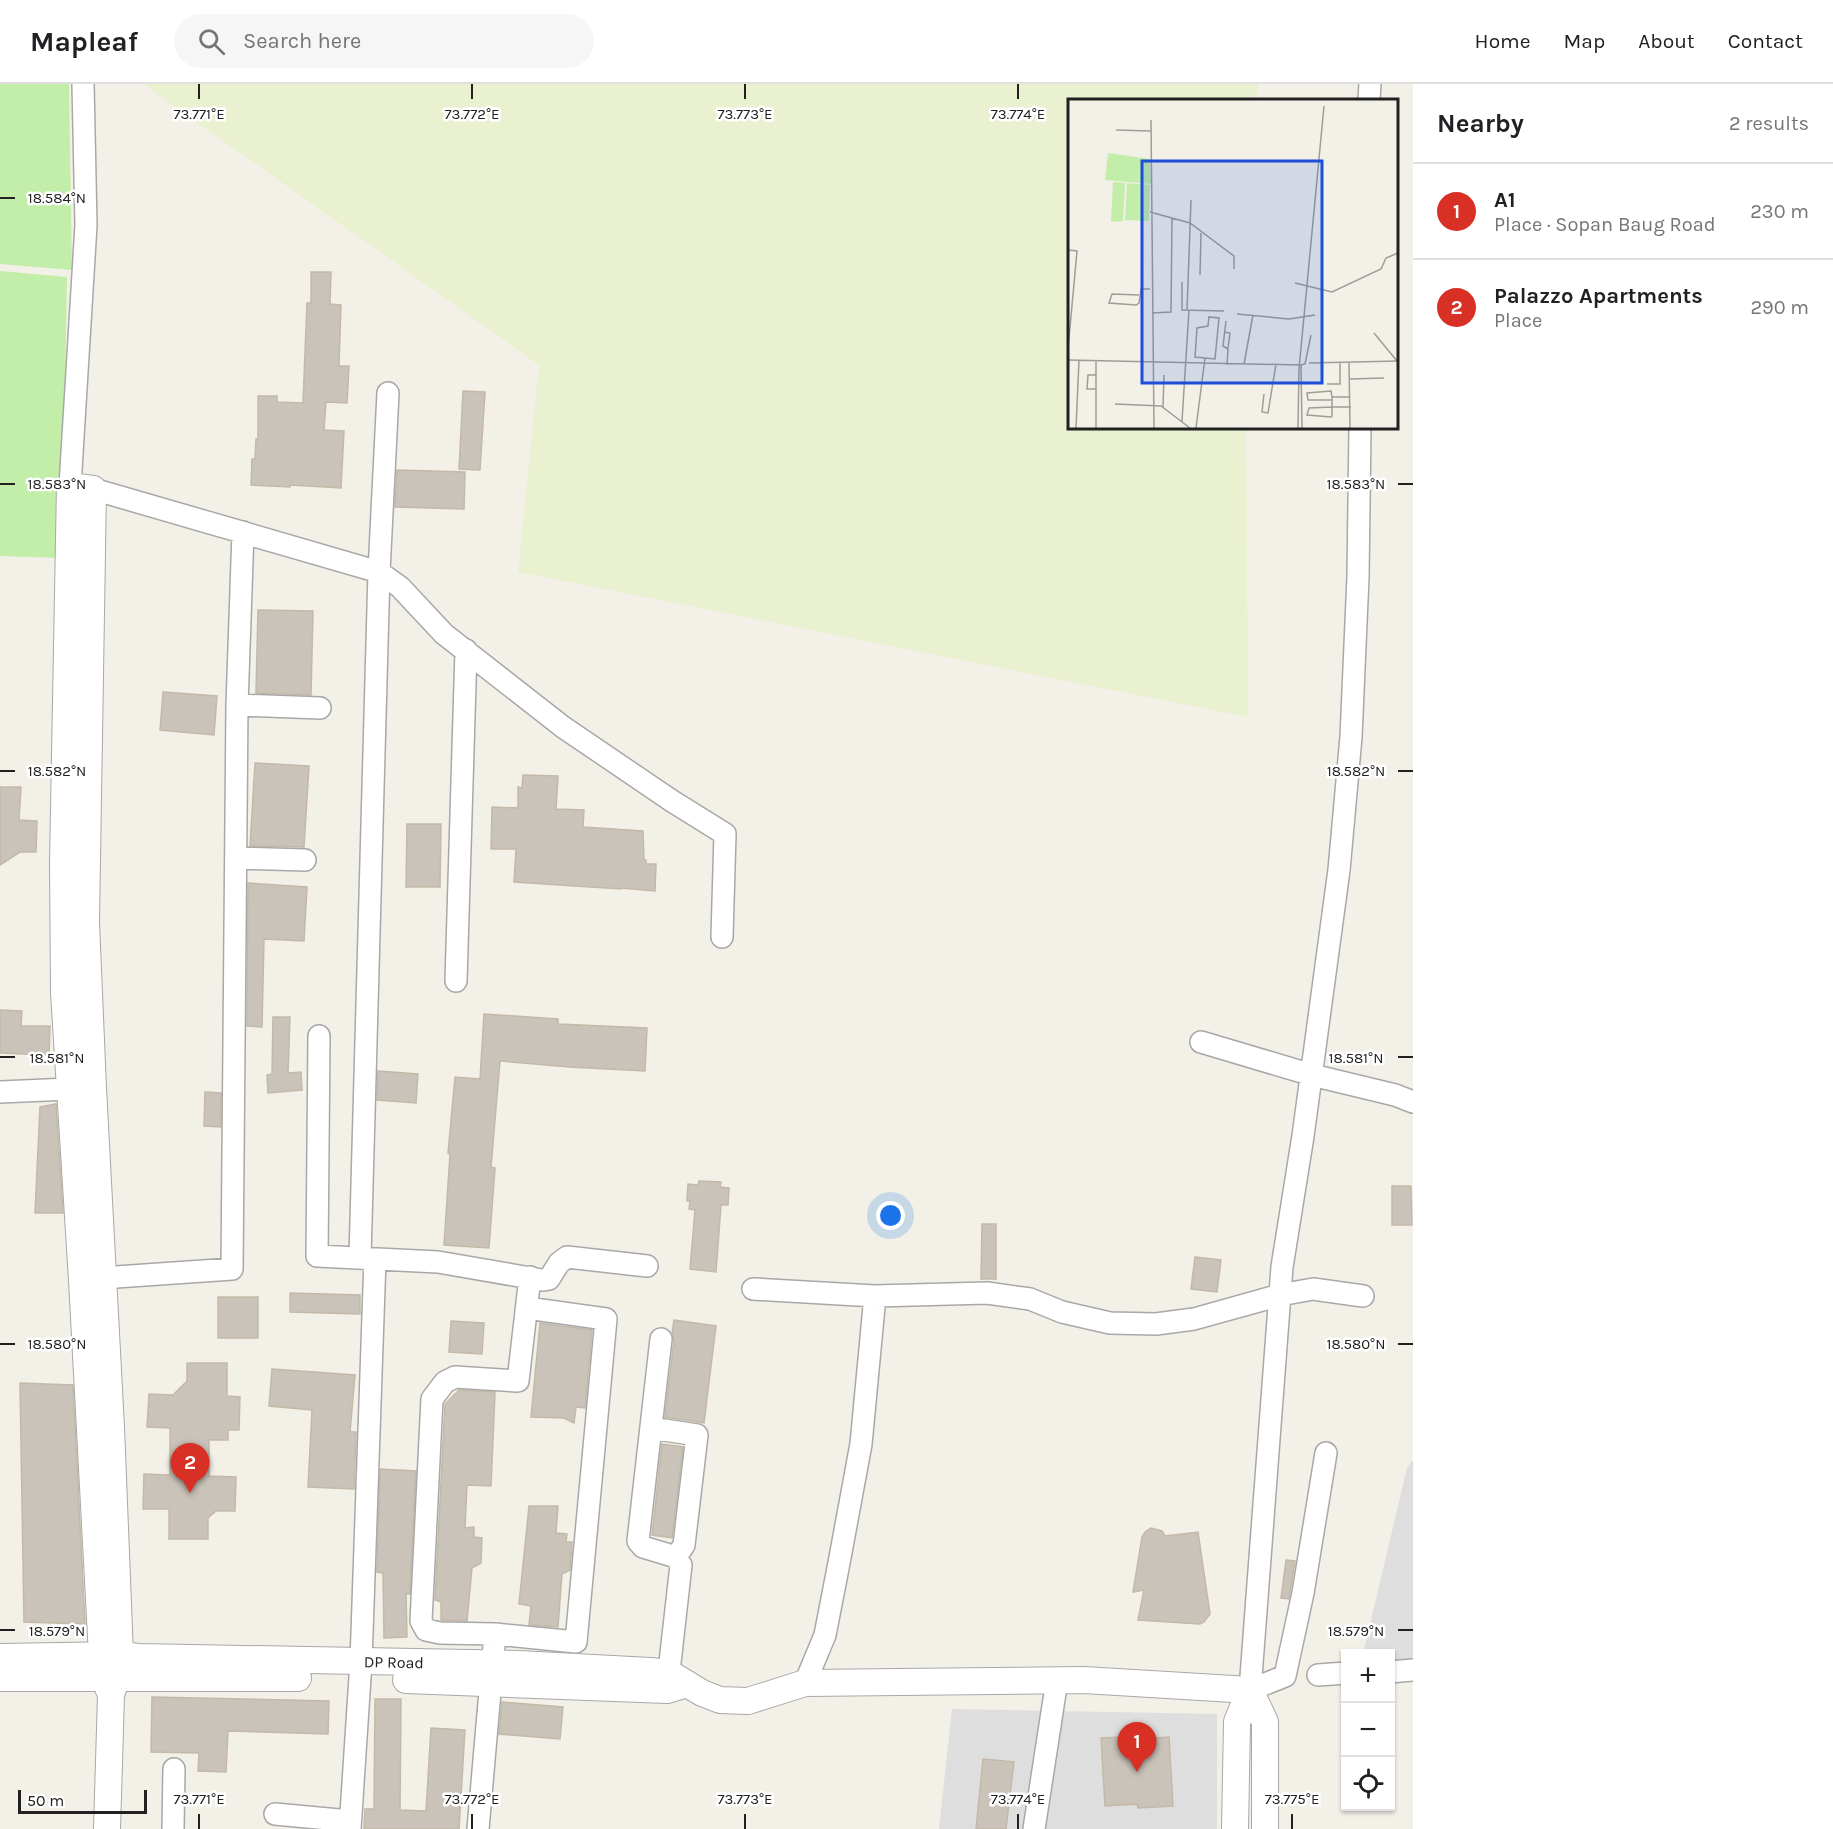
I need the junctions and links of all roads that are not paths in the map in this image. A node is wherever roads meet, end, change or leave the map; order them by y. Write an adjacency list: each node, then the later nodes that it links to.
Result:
1 (83, 84): 6 (street)
2 (1370, 84): 3 (street)
3 (1369, 99)
4 (388, 393): 8 (street)
5 (1360, 429): 18 (street)
6 (81, 487): 7 (street); 19 (street); 25 (street)
7 (243, 532): 8 (street); 10 (street)
8 (379, 572): 9 (street); 22 (street)
9 (466, 650): 14 (street); 15 (street)
10 (237, 705): 11 (street); 12 (street)
11 (320, 708)
12 (236, 858): 13 (street); 25 (street)
13 (305, 860)
14 (722, 937)
15 (456, 981)
16 (319, 1036): 22 (street)
17 (1202, 1042): 18 (street)
18 (1312, 1075): 21 (street); 27 (street)
19 (69, 1089): 20 (street); 25 (street)
20 (0, 1092)
21 (1413, 1102)
22 (367, 1258): 24 (street); 38 (street)
23 (647, 1266): 24 (street)
24 (530, 1277): 30 (street)
25 (93, 1279): 40 (street)
26 (753, 1289): 28 (street)
27 (1280, 1295): 28 (street); 29 (street); 50 (street)
28 (875, 1296): 49 (street)
29 (1363, 1296)
30 (527, 1308): 35 (street); 36 (street)
31 (661, 1339): 32 (street)
32 (651, 1428): 34 (street); 34 (street)
33 (1326, 1453): 50 (street)
34 (676, 1557): 48 (street)
35 (495, 1634): 36 (street); 42 (street)
36 (522, 1636): 44 (street)
37 (0, 1657): 40 (street)
38 (361, 1670): 40 (street, DP Road); 42 (street, DP Road); 53 (street)
39 (1413, 1670): 41 (street)
40 (111, 1672): 46 (street); 54 (street)
41 (1395, 1672)
42 (491, 1673): 44 (street, DP Road); 56 (street)
43 (1341, 1673): 45 (street)
44 (519, 1674): 48 (street, DP Road)
45 (1318, 1675)
46 (0, 1678)
47 (1058, 1680): 49 (street); 50 (street); 57 (street)
48 (674, 1682): 49 (street)
49 (805, 1683)
50 (1250, 1690): 58 (street); 59 (street)
51 (174, 1769): 55 (street)
52 (274, 1814): 53 (street)
53 (346, 1825)
54 (107, 1829)
55 (172, 1829)
56 (478, 1829)
57 (1034, 1829)
58 (1235, 1829)
59 (1266, 1829)

